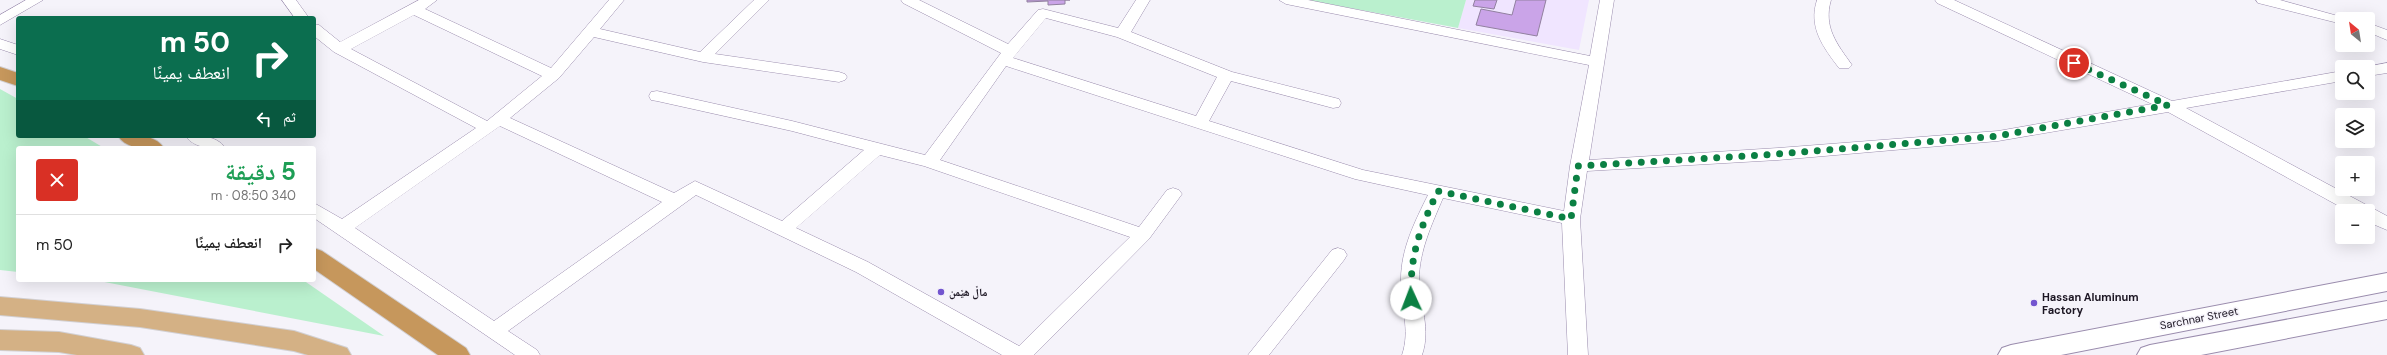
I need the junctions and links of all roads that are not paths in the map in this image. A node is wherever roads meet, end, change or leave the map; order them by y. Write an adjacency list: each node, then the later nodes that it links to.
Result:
1 (36, 0): 16 (street)
2 (289, 0): 14 (street)
3 (430, 0): 13 (street)
4 (617, 0): 19 (street)
5 (762, 0): 26 (street)
6 (908, 0): 25 (street)
7 (1143, 0): 20 (street)
8 (1286, 0): 27 (street)
9 (1607, 0): 27 (street)
10 (1824, 0): 28 (street)
11 (1942, 0): 39 (street)
12 (2263, 0): 15 (street)
13 (413, 9): 24 (street); 32 (street)
14 (301, 16)
15 (2335, 18)
16 (0, 21)
17 (316, 30): 24 (street)
18 (2375, 30): 21 (street)
19 (589, 31): 26 (street); 32 (street)
20 (1122, 34): 25 (street); 33 (street)
21 (2387, 35)
22 (0, 44): 23 (street)
23 (16, 49)
24 (339, 49): 41 (street)
25 (1007, 55): 40 (street); 47 (street)
26 (703, 57): 34 (street)
27 (1595, 62): 48 (street)
28 (1844, 64)
29 (2387, 68): 30 (street)
30 (2375, 70)
31 (0, 73): 36 (highway)
32 (553, 75): 41 (street)
33 (1226, 75): 38 (street); 40 (street)
34 (839, 77)
35 (2335, 77): 39 (street)
36 (16, 79)
37 (657, 96): 46 (street)
38 (1332, 103)
39 (2168, 105): 48 (street); 52 (street)
40 (1200, 123): 49 (street)
41 (493, 124): 51 (street); 57 (street)
42 (134, 138): 44 (highway)
43 (198, 138): 45 (street)
44 (149, 146)
45 (213, 146)
46 (876, 149): 47 (street); 58 (street)
47 (929, 162): 59 (street)
48 (1578, 166): 55 (street)
49 (1438, 191): 55 (street); 75 (street)
50 (1173, 194): 59 (street)
51 (675, 201): 58 (street); 65 (street)
52 (2349, 204)
53 (316, 210): 57 (street)
54 (2375, 218): 56 (street)
55 (1571, 219): 76 (street)
56 (2387, 224)
57 (342, 228): 65 (street)
58 (783, 230): 72 (street)
59 (1143, 235): 73 (street)
60 (1338, 255): 74 (street)
61 (316, 258): 70 (highway)
62 (2387, 282): 67 (street, Sarchnar Street)
63 (0, 306): 69 (main road)
64 (2387, 310): 78 (street)
65 (494, 331): 71 (street)
66 (0, 340): 68 (main road)
67 (2048, 352): 77 (street, Sarchnar Street)
68 (131, 355)
69 (338, 355)
70 (457, 355)
71 (530, 355)
72 (1018, 355)
73 (1022, 355)
74 (1258, 355)
75 (1412, 355)
76 (1578, 355)
77 (2011, 355)
78 (2150, 355)

